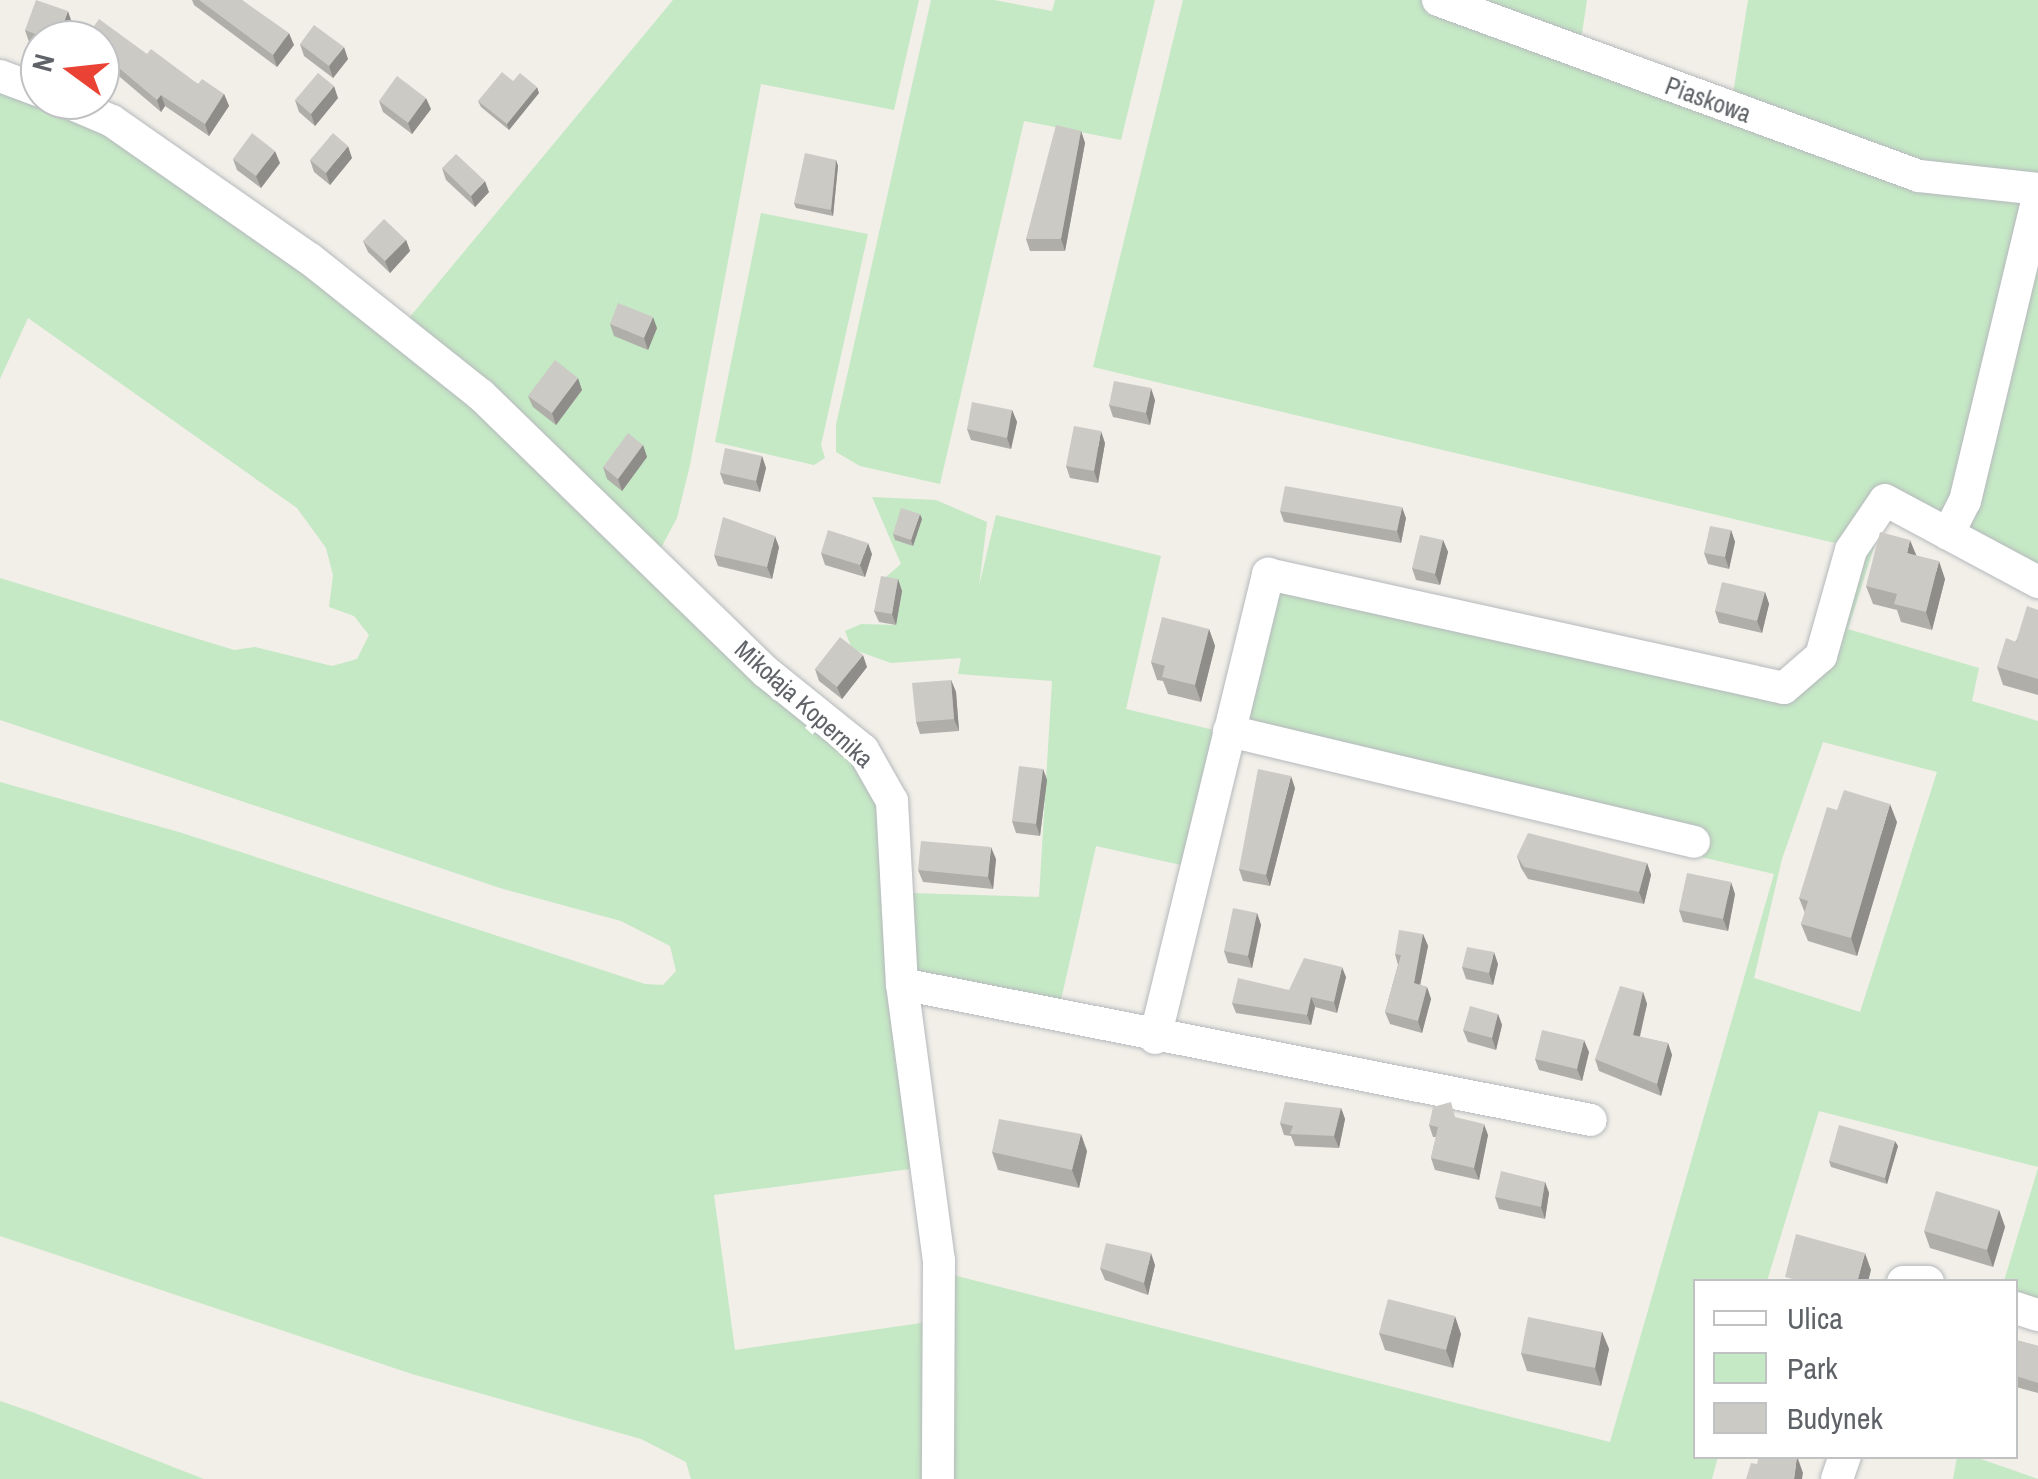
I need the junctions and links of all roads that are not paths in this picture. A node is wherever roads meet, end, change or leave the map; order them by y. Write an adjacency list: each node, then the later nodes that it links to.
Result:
1 (1438, 0): 3 (street, Piaskowa)
2 (102, 120): 8 (street, Mikołaja Kopernika)
3 (2038, 192): 4 (street)
4 (1948, 534): 5 (street); 6 (street)
5 (2038, 582)
6 (1229, 731): 7 (street); 9 (street)
7 (1694, 842)
8 (902, 984): 9 (street); 11 (street, Mikołaja Kopernika)
9 (1155, 1038): 10 (street)
10 (1590, 1120)
11 (938, 1479)

